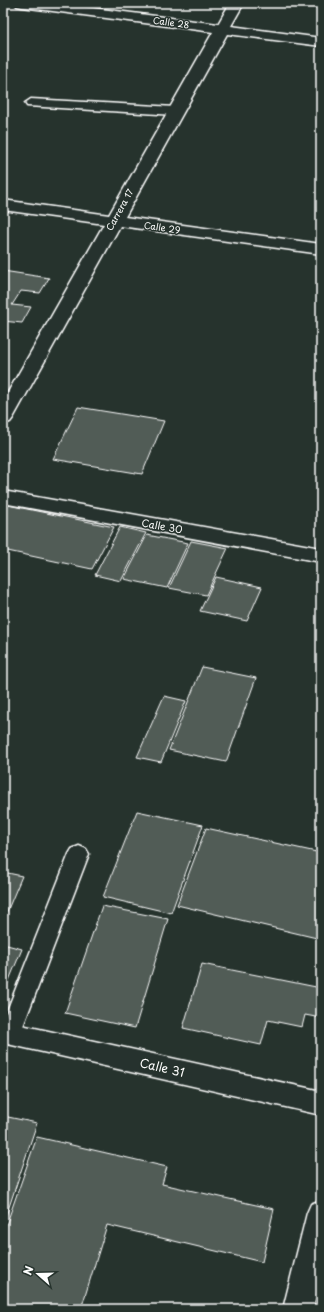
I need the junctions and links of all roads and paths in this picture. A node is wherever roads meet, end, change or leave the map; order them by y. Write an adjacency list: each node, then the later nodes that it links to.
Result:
1 (22, 3): 3 (street, Calle 28)
2 (237, 3): 3 (street, Carrera 17)
3 (222, 30): 4 (street, Calle 28); 6 (street, Carrera 17)
4 (321, 42)
5 (31, 103): 6 (lane)
6 (175, 111): 8 (street, Carrera 17)
7 (3, 205): 8 (street, Calle 29)
8 (113, 221): 9 (street, Calle 29); 10 (street, Carrera 17)
9 (321, 249)
10 (3, 418)
11 (3, 497): 12 (street, Calle 30)
12 (321, 555)
13 (79, 854): 14 (lane)
14 (6, 1033): 15 (street, Calle 31)
15 (321, 1103)
16 (321, 1213): 17 (street)
17 (298, 1309)

